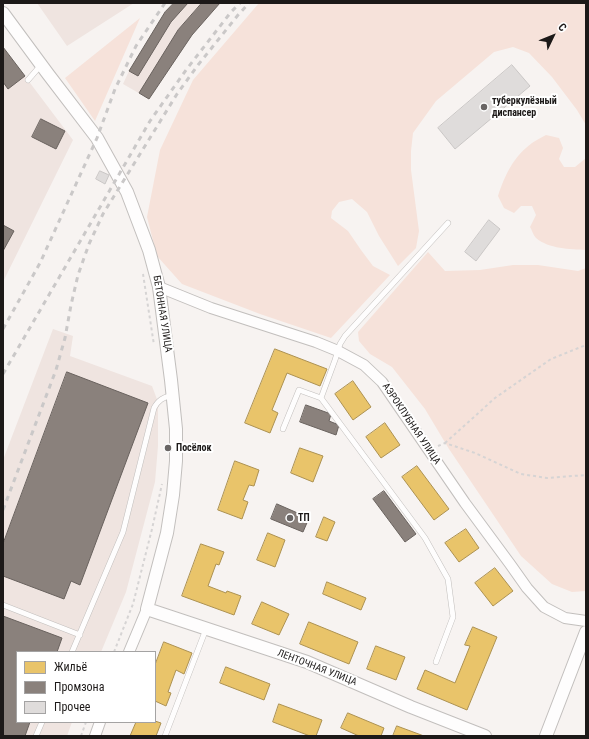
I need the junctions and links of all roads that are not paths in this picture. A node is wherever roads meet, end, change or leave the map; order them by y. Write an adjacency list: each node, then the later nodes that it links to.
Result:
1 (3, 13): 2 (street, БЕТОННАЯ УЛИЦА)
2 (41, 65): 3 (lane); 5 (street, БЕТОННАЯ УЛИЦА)
3 (28, 80)
4 (448, 223): 6 (lane)
5 (160, 287): 6 (street, АЭРОКЛУБНАЯ УЛИЦА); 7 (street, БЕТОННАЯ УЛИЦА)
6 (338, 351): 8 (lane); 12 (street, АЭРОКЛУБНАЯ УЛИЦА)
7 (173, 395): 11 (street, БЕТОННАЯ УЛИЦА); 15 (lane)
8 (321, 398): 9 (lane); 18 (lane)
9 (283, 429)
10 (3, 605): 15 (lane)
11 (147, 609): 13 (street, ЛЕНТОЧНАЯ УЛИЦА); 17 (street, БЕТОННАЯ УЛИЦА)
12 (586, 621)
13 (206, 629): 23 (lane); 24 (street, ЛЕНТОЧНАЯ УЛИЦА)
14 (586, 632): 25 (street)
15 (80, 635): 16 (lane)
16 (72, 651)
17 (129, 651)
18 (436, 662)
19 (42, 723): 21 (lane)
20 (100, 723): 22 (street)
21 (36, 736)
22 (95, 736)
23 (165, 736)
24 (485, 736)
25 (546, 736)

